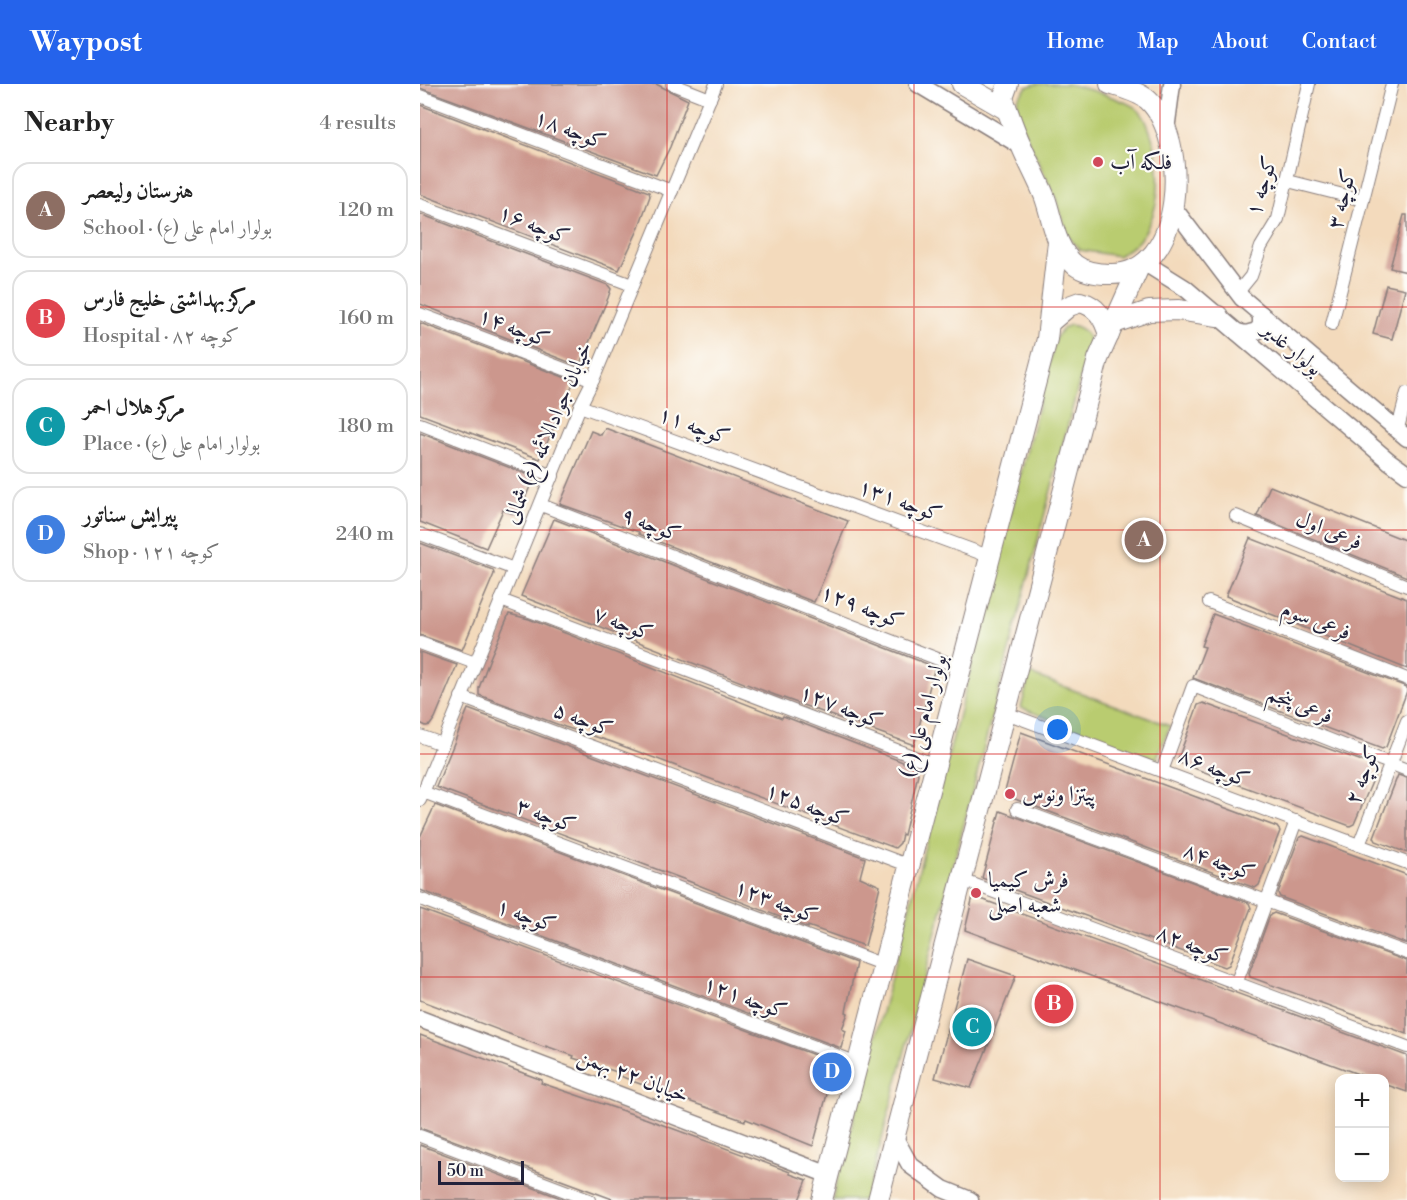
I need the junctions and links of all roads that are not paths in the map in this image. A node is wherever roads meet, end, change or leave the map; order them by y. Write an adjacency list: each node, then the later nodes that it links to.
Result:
1 (672, 84): 11 (street)
2 (716, 84): 11 (street, خیابان جوادالائمه (ع) شمالی)
3 (918, 84): 14 (street)
4 (962, 84): 12 (main road)
5 (1008, 84): 12 (main road)
6 (1110, 84): 13 (main road)
7 (1172, 84): 13 (street)
8 (1309, 84): 15 (street, کوچه ۱)
9 (1392, 84): 17 (street, کوچه ۳)
10 (420, 96): 16 (street, کوچه ۱۸)
11 (710, 99): 16 (street, خیابان جوادالائمه (ع) شمالی)
12 (1008, 110): 14 (main road)
13 (1166, 130): 19 (main road)
14 (1021, 146): 20 (main road)
15 (1288, 181): 17 (street); 23 (street, کوچه ۱)
16 (672, 191): 22 (street, خیابان جوادالائمه (ع) شمالی)
17 (1363, 200): 28 (street, کوچه ۳)
18 (420, 205): 22 (street, کوچه ۱۶)
19 (1173, 207): 21 (main road); 23 (street, بولوار غدیر)
20 (1058, 242): 21 (main road); 27 (main road, بولوار امام علی (ع))
21 (1142, 265): 26 (street, بولوار غدیر); 29 (main road)
22 (632, 285): 33 (street, خیابان جوادالائمه (ع) شمالی)
23 (1238, 292): 25 (street, بولوار غدیر)
24 (420, 314): 33 (street, کوچه ۱۴)
25 (1262, 314): 30 (street); 31 (street, بولوار غدیر)
26 (1218, 316): 29 (main road); 30 (street, بولوار غدیر)
27 (1049, 323): 29 (main road); 44 (main road, بولوار امام علی (ع))
28 (1332, 324)
29 (1112, 329): 56 (main road)
30 (1237, 332): 32 (street, بولوار غدیر)
31 (1282, 333): 32 (street); 37 (street, بولوار غدیر)
32 (1261, 353): 38 (street, بولوار غدیر)
33 (593, 380): 35 (street, خیابان جوادالائمه (ع) شمالی)
34 (1407, 393): 37 (street)
35 (580, 406): 39 (street, خیابان جوادالائمه (ع) شمالی); 40 (street, کوچه ۱۱)
36 (420, 424): 39 (street)
37 (1402, 435)
38 (1407, 474)
39 (553, 476): 41 (street, خیابان جوادالائمه (ع) شمالی)
40 (794, 485): 44 (street, کوچه ۱۳۱)
41 (541, 505): 45 (street, خیابان جوادالائمه (ع) شمالی); 46 (street, کوچه ۹)
42 (1236, 516): 47 (street, فرعی اول)
43 (420, 534): 45 (street)
44 (991, 557): 52 (main road, بولوار امام علی (ع))
45 (514, 569): 48 (street, خیابان جوادالائمه (ع) شمالی)
46 (747, 585): 52 (street, کوچه ۱۲۹)
47 (1407, 586)
48 (501, 600): 51 (street, خیابان جوادالائمه (ع) شمالی); 54 (street, کوچه ۷)
49 (1209, 602): 53 (street, فرعی سوم)
50 (420, 643): 51 (street)
51 (474, 663): 55 (street, خیابان جوادالائمه (ع) شمالی)
52 (962, 668): 61 (main road, بولوار امام علی (ع))
53 (1407, 679)
54 (730, 687): 61 (street, کوچه ۱۲۷)
55 (461, 697): 59 (street, خیابان جوادالائمه (ع) شمالی); 64 (street, کوچه ۵)
56 (1006, 712): 63 (street, کوچه ۸۶); 72 (main road)
57 (1407, 721): 60 (street, کوچه ۲)
58 (420, 736): 59 (street)
59 (442, 744): 65 (street, خیابان جوادالائمه (ع) شمالی)
60 (1390, 764): 62 (street, فرعی پنجم); 63 (street, فرعی پنجم); 68 (street, کوچه ۲)
61 (936, 765): 70 (main road, بولوار امام علی (ع))
62 (1407, 770)
63 (1162, 771): 67 (street, کوچه ۸۶)
64 (690, 783): 70 (street, کوچه ۱۲۵)
65 (422, 796): 71 (street, کوچه ۳)
66 (1017, 809): 74 (street, کوچه ۸۴)
67 (1296, 821): 68 (street, کوچه ۸۶); 74 (street)
68 (1359, 845): 69 (street, کوچه ۸۶)
69 (1407, 863)
70 (910, 866): 76 (main road, بولوار امام علی (ع))
71 (653, 879): 76 (street, کوچه ۱۲۳)
72 (962, 880): 78 (street, کوچه ۸۲); 83 (main road)
73 (420, 899): 77 (street, کوچه ۱)
74 (1266, 901): 75 (street, کوچه ۸۴); 78 (street)
75 (1407, 953)
76 (884, 965): 81 (main road, بولوار امام علی (ع))
77 (617, 973): 81 (street, کوچه ۱۲۱)
78 (1236, 984): 80 (street, کوچه ۸۲)
79 (420, 1019): 84 (street, خیابان ۲۲ بهمن)
80 (1407, 1047)
81 (858, 1063): 84 (main road, بولوار امام علی (ع))
82 (420, 1136): 85 (street)
83 (895, 1138): 87 (main road); 88 (street)
84 (829, 1174): 86 (main road, بولوار امام علی (ع))
85 (589, 1200)
86 (822, 1200)
87 (878, 1200)
88 (970, 1200)

